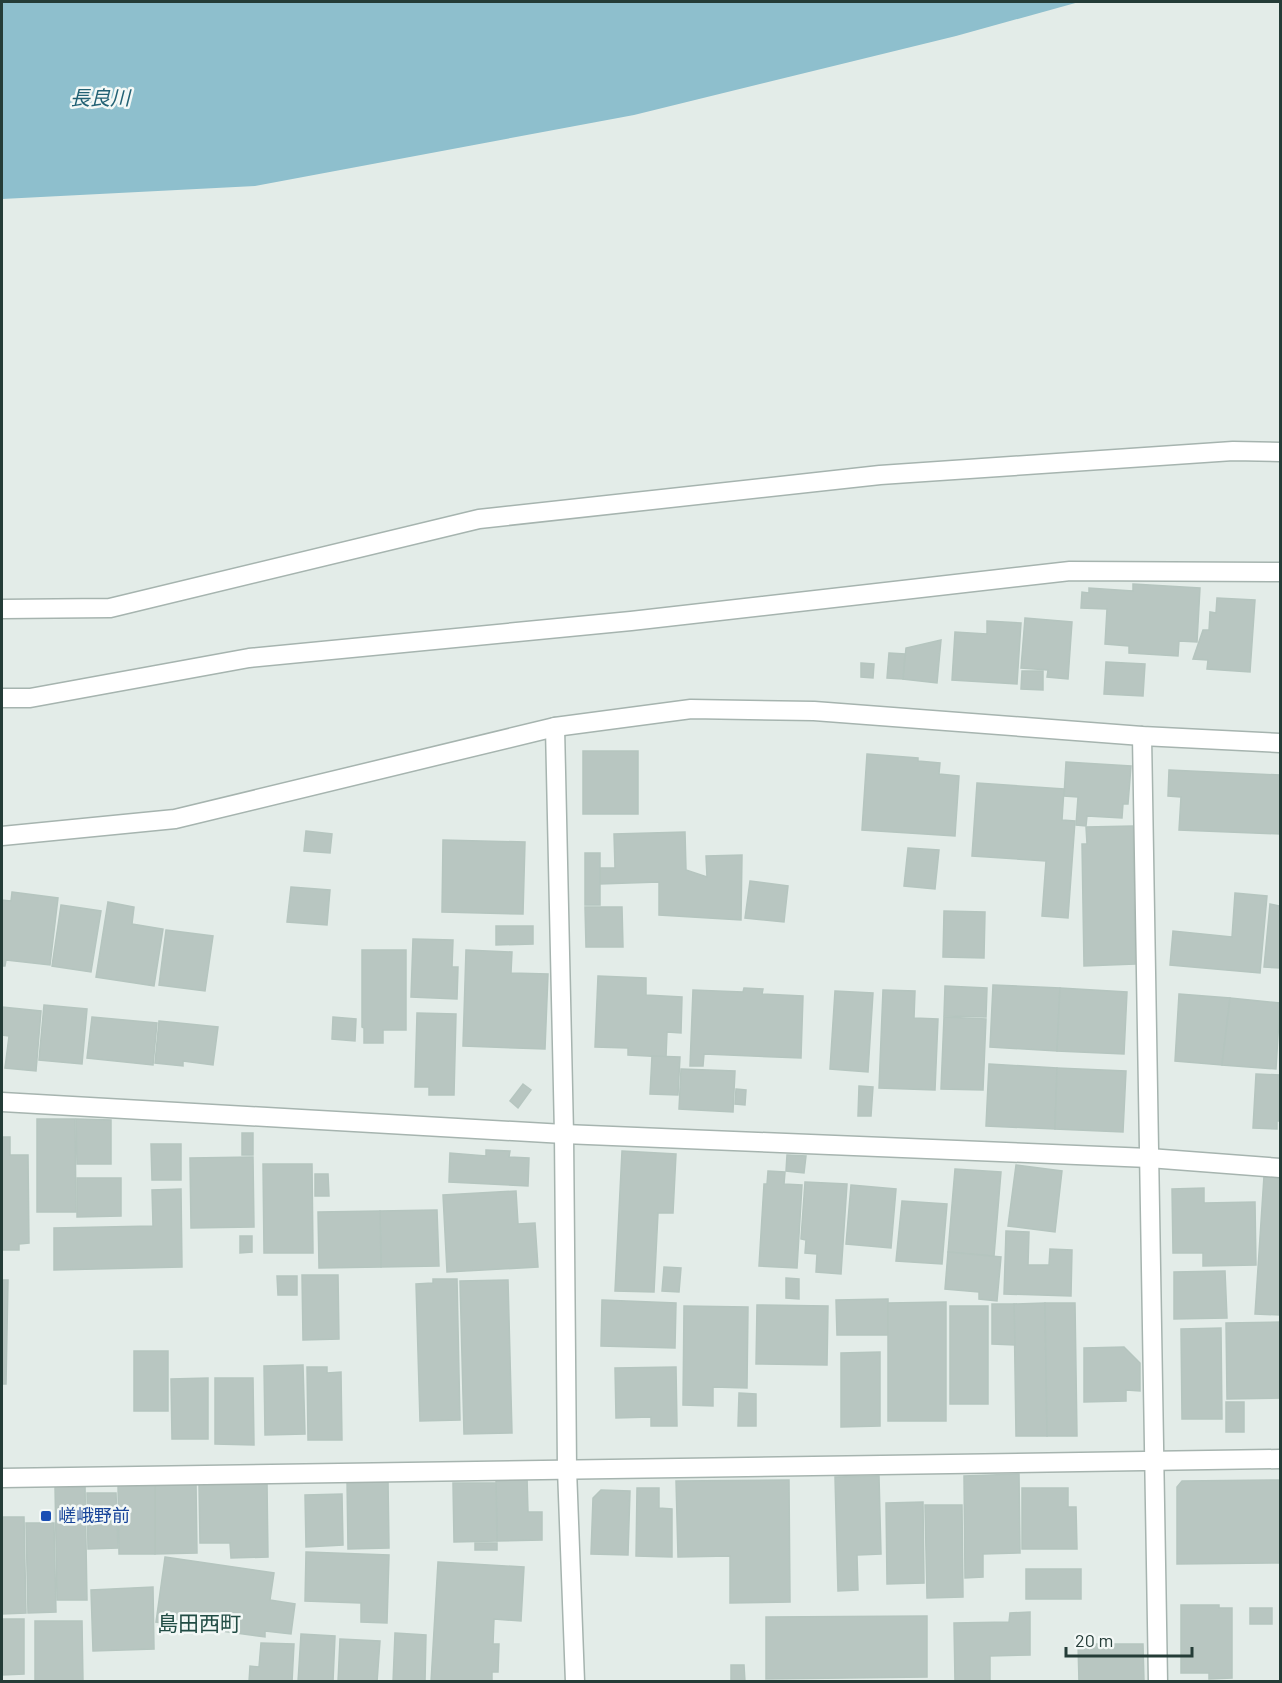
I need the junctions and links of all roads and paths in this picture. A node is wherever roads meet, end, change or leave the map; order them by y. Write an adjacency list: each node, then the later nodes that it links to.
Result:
1 (1281, 452): 3 (street)
2 (1281, 572): 4 (street)
3 (2, 609)
4 (2, 698)
5 (555, 727): 6 (street); 8 (street); 10 (street)
6 (1142, 736): 7 (street); 11 (street)
7 (1281, 743)
8 (2, 836)
9 (2, 1102): 10 (street)
10 (564, 1134): 11 (street); 15 (street)
11 (1149, 1158): 12 (street); 14 (street)
12 (1281, 1168)
13 (1281, 1459): 14 (street)
14 (1154, 1460): 15 (street); 18 (street)
15 (567, 1469): 16 (street); 17 (street)
16 (2, 1478)
17 (575, 1682)
18 (1158, 1682)

